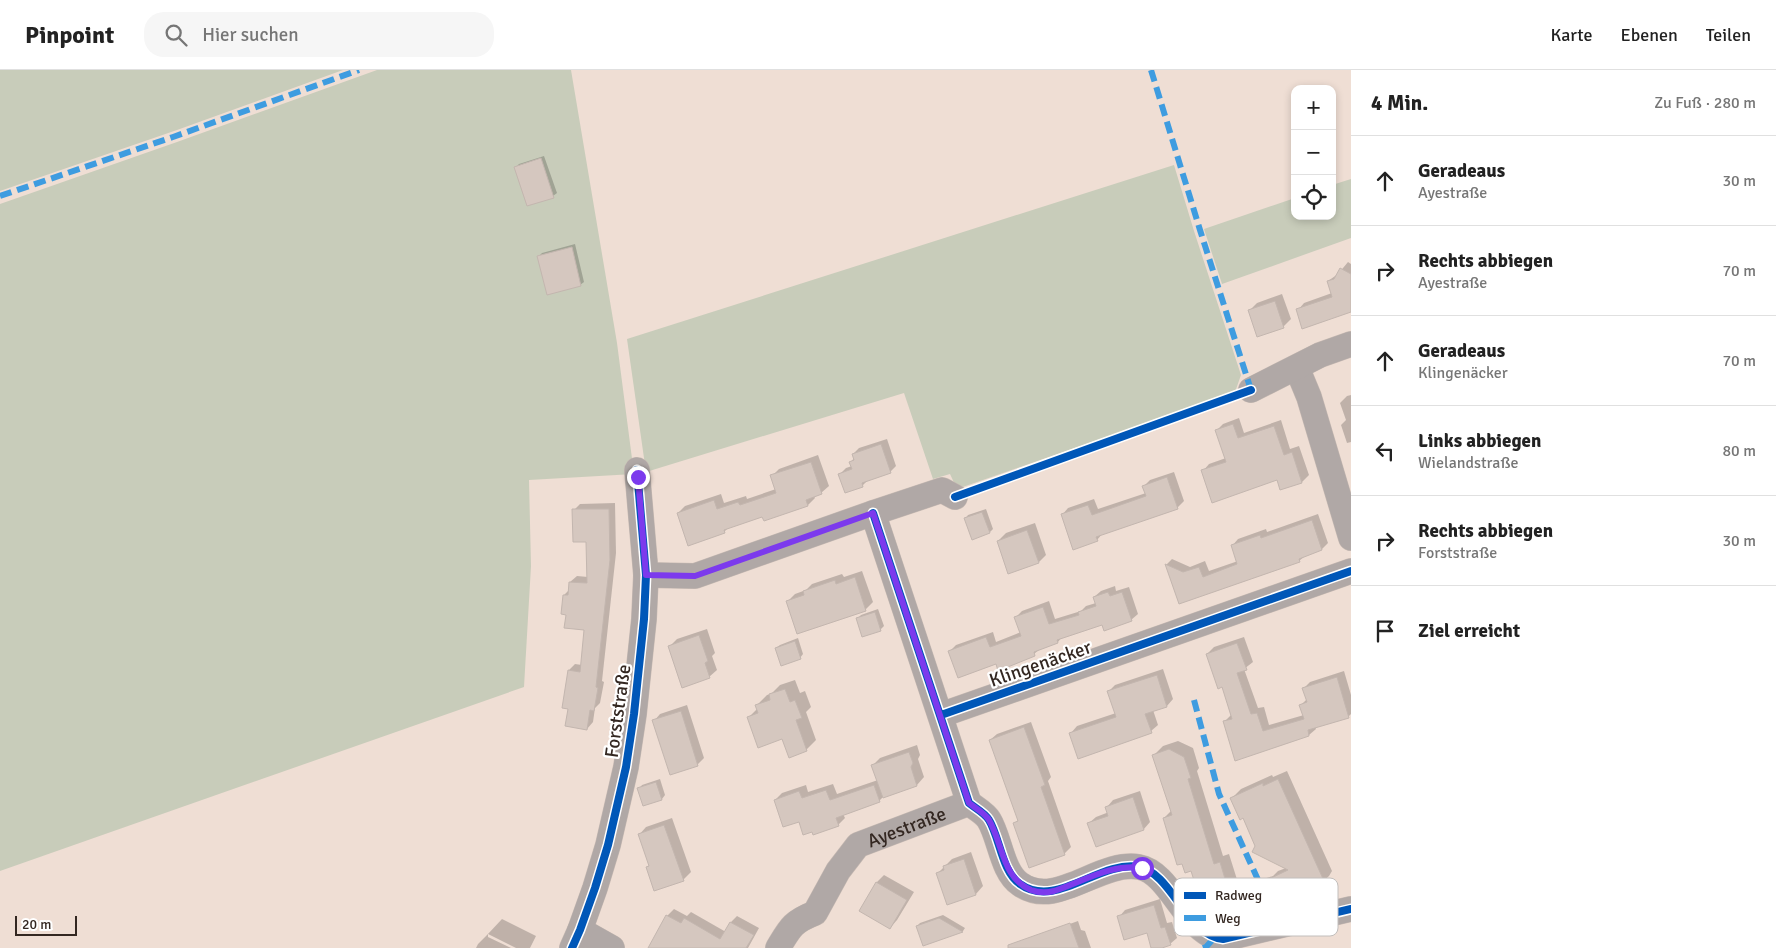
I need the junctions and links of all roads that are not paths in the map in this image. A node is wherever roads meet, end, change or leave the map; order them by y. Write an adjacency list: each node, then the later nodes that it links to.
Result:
1 (1351, 344): 2 (street)
2 (1297, 368): 3 (street); 7 (street)
3 (1251, 390)
4 (637, 470): 9 (street, Forststraße)
5 (954, 497): 6 (street)
6 (873, 513): 9 (street); 10 (street)
7 (1351, 538)
8 (1351, 571): 10 (street, Klingenäcker)
9 (646, 575): 17 (street, Forststraße)
10 (941, 715): 11 (street, Ayestraße)
11 (969, 803): 12 (street, Ayestraße); 19 (street, Ayestraße)
12 (1174, 897)
13 (1351, 909): 14 (street, Ayestraße)
14 (1338, 912)
15 (1210, 936): 16 (street, Ayestraße)
16 (1235, 936)
17 (576, 939): 18 (street, Forststraße)
18 (612, 948)
19 (778, 948)

